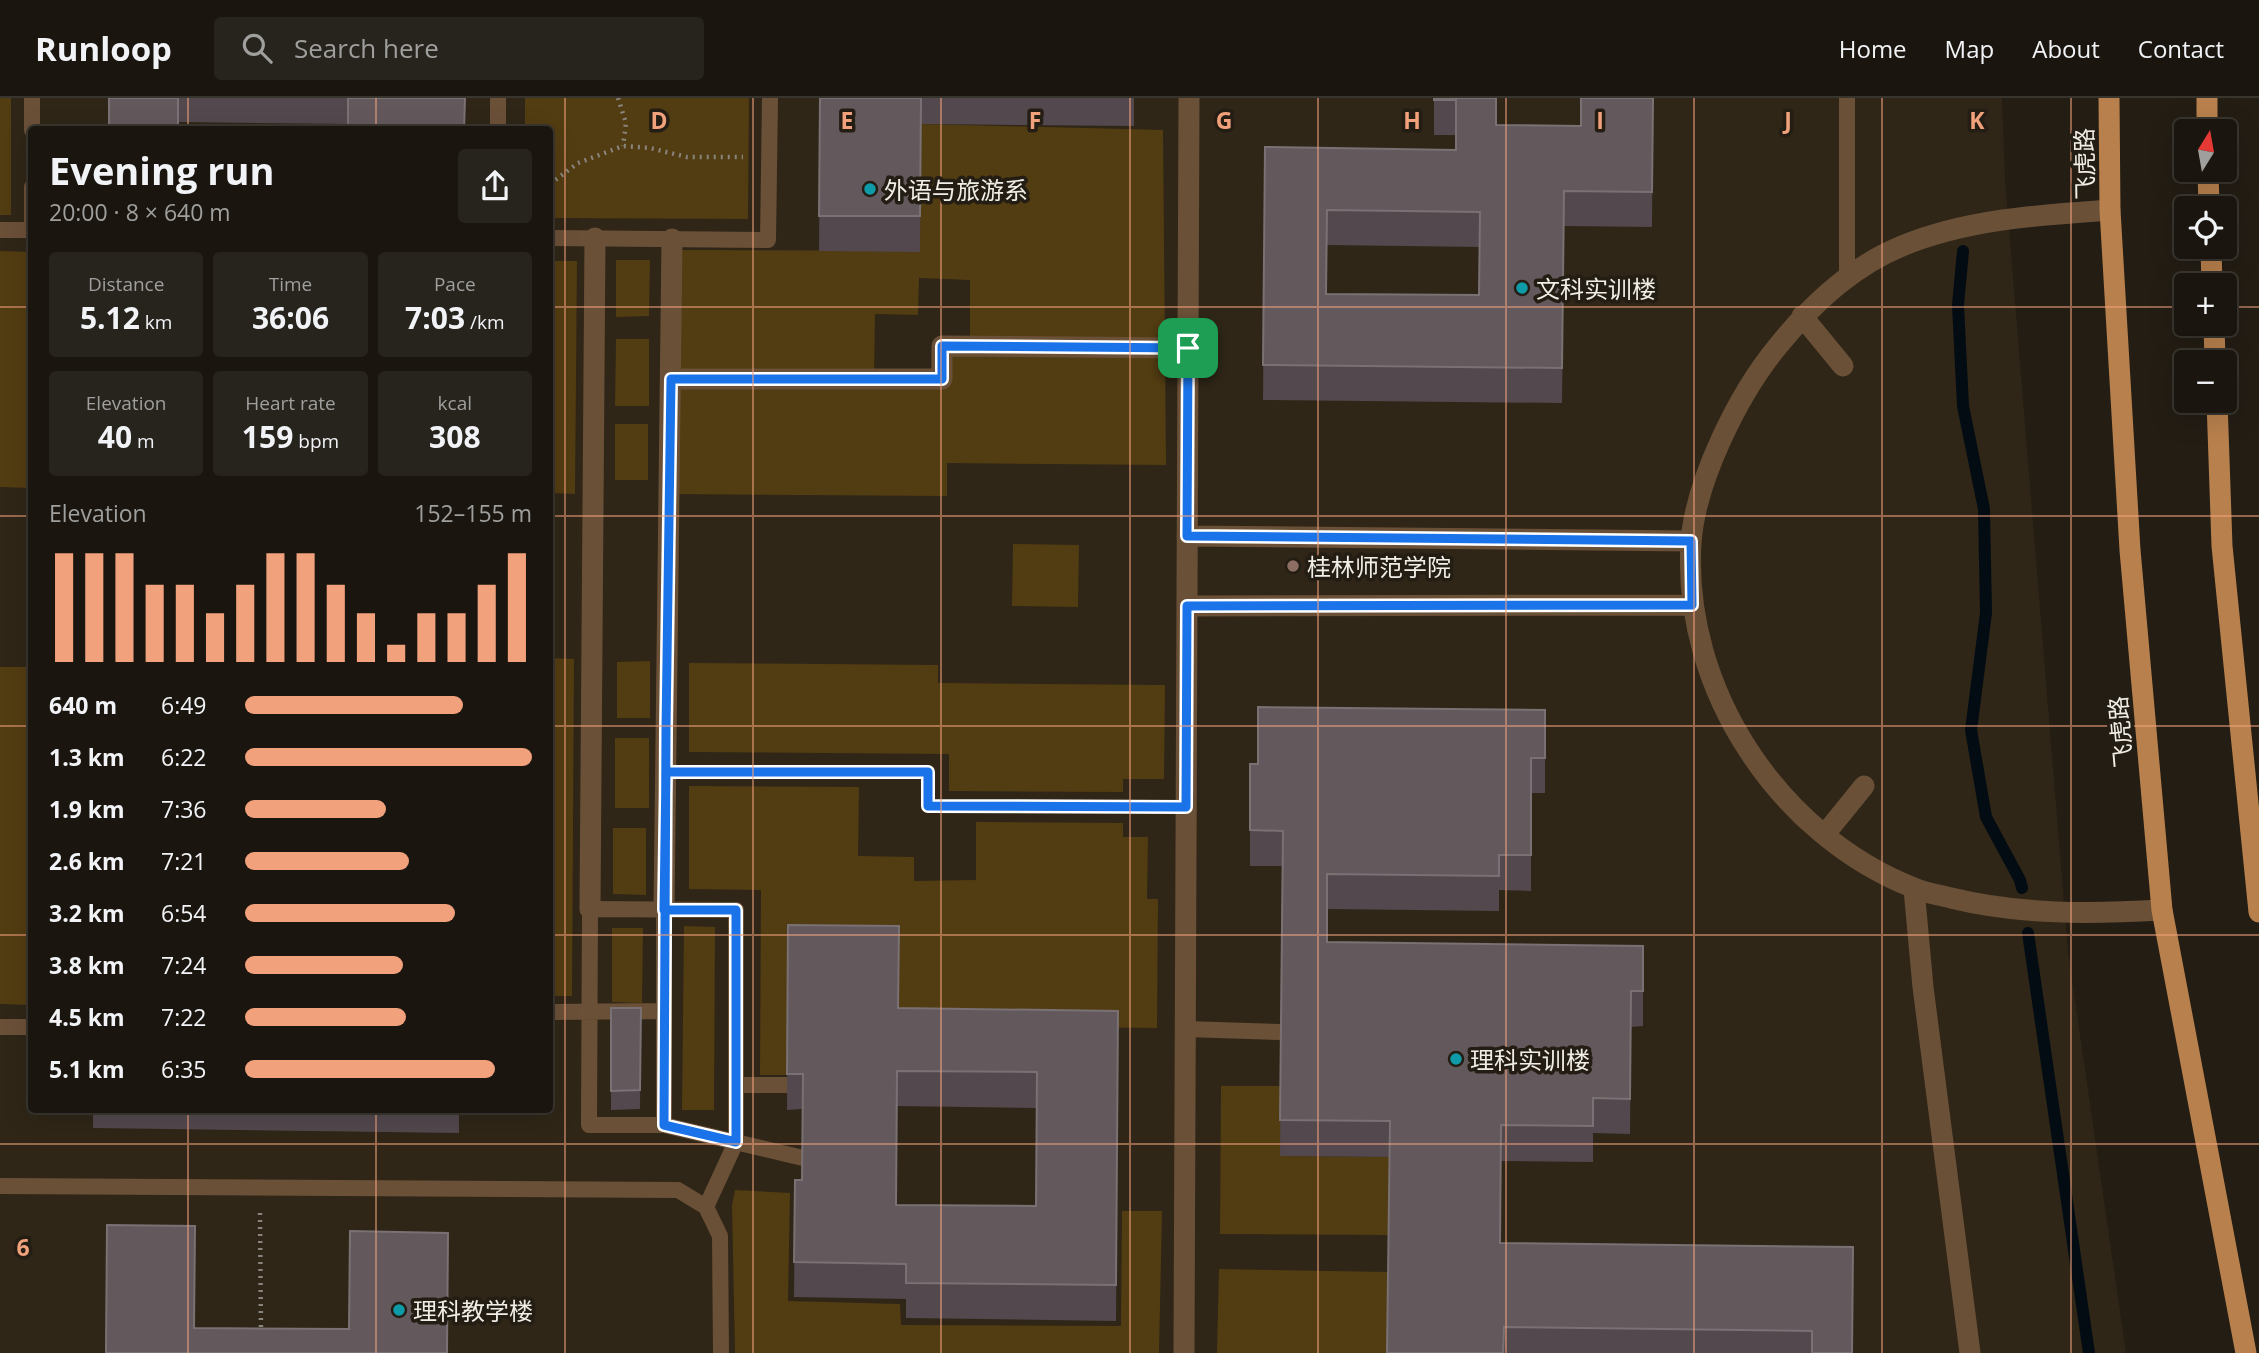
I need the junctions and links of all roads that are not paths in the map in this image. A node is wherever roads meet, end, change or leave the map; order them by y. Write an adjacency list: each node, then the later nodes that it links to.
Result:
1 (32, 98): 9 (lane)
2 (498, 98): 10 (lane)
3 (770, 98): 16 (lane)
4 (1189, 98): 19 (street)
5 (1847, 98): 17 (lane)
6 (2109, 98): 11 (main road, 飞虎路)
7 (2207, 98): 8 (main road)
8 (2207, 119)
9 (32, 126)
10 (498, 126)
11 (2110, 210): 17 (street); 32 (main road, 飞虎路)
12 (28, 229): 13 (lane)
13 (0, 230)
14 (553, 238): 15 (lane)
15 (595, 238): 16 (lane); 30 (street)
16 (672, 239): 21 (street)
17 (1847, 277): 18 (street)
18 (1802, 316): 20 (street); 24 (street)
19 (1188, 348): 21 (street); 23 (street)
20 (1843, 366)
21 (671, 379): 31 (street)
22 (2217, 413): 33 (main road)
23 (1187, 536): 24 (street); 26 (street)
24 (1691, 541): 25 (street)
25 (1692, 605): 26 (street); 28 (street)
26 (1187, 606): 39 (street)
27 (1864, 786): 28 (street)
28 (1825, 834): 29 (street)
29 (1914, 889): 32 (street); 50 (street)
30 (590, 909): 31 (lane); 35 (lane)
31 (664, 910): 36 (lane); 41 (lane)
32 (2162, 910): 51 (main road, 飞虎路)
33 (2259, 912)
34 (553, 1012): 35 (lane)
35 (589, 1012): 36 (lane); 43 (lane)
36 (664, 1012): 43 (lane)
37 (0, 1027): 38 (lane)
38 (28, 1027)
39 (1185, 1029): 40 (lane); 49 (street)
40 (1282, 1032)
41 (736, 1085): 42 (lane); 44 (lane)
42 (787, 1085)
43 (664, 1125): 44 (lane)
44 (736, 1142): 45 (lane); 47 (lane)
45 (803, 1158)
46 (0, 1186): 47 (lane)
47 (706, 1206): 48 (lane)
48 (721, 1353)
49 (1184, 1353)
50 (1969, 1353)
51 (2246, 1353)

